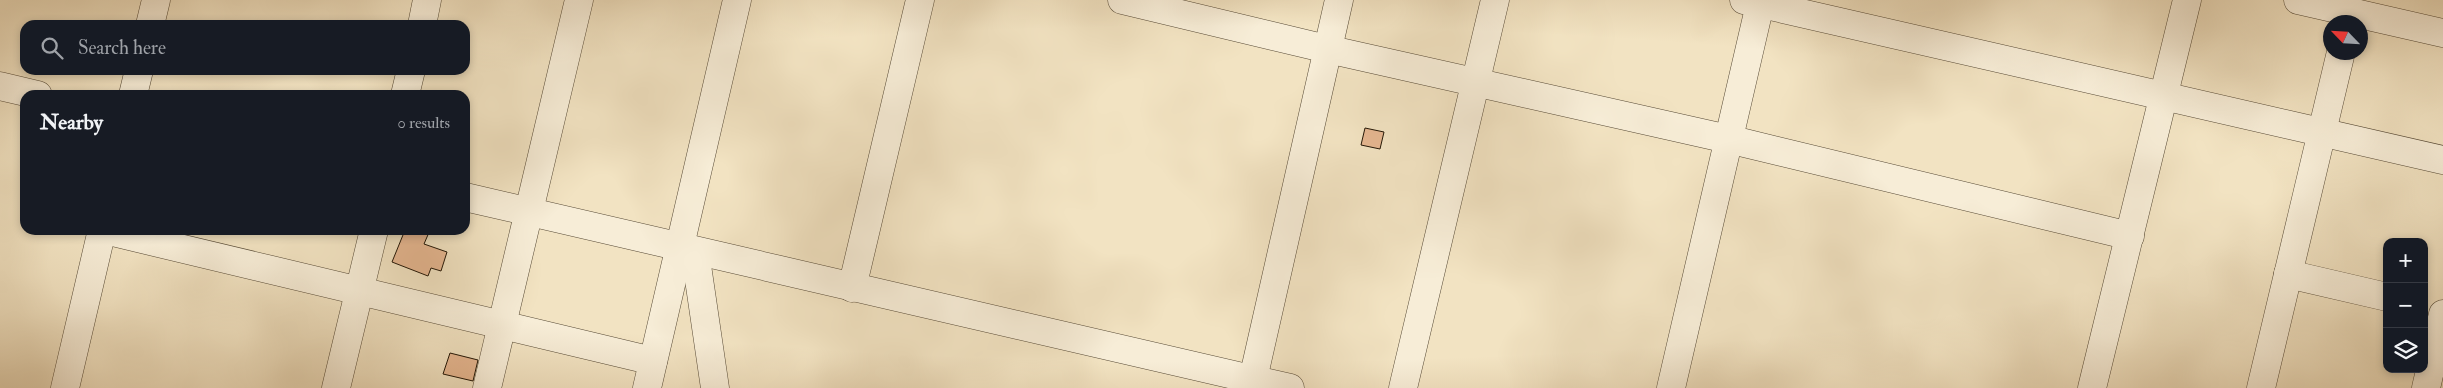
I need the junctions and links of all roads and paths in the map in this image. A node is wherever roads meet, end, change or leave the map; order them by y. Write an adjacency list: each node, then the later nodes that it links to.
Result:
1 (156, 0): 13 (street)
2 (428, 0): 14 (street)
3 (579, 0): 30 (street)
4 (737, 0): 35 (street)
5 (920, 0): 37 (street)
6 (1122, 0): 16 (street)
7 (1339, 0): 16 (street)
8 (1496, 0): 20 (street)
9 (2187, 0): 25 (street)
10 (2298, 0): 12 (street)
11 (1755, 1): 25 (street); 27 (street)
12 (2351, 11): 15 (street)
13 (151, 20)
14 (423, 20)
15 (2443, 33)
16 (1327, 49): 20 (street); 45 (street)
17 (2339, 60): 26 (street)
18 (138, 75): 22 (street)
19 (410, 75): 23 (street)
20 (1477, 82): 27 (street); 52 (street)
21 (0, 86): 24 (street)
22 (134, 90)
23 (406, 90)
24 (20, 91)
25 (2165, 97): 26 (street); 34 (street)
26 (2322, 134): 28 (street); 36 (street)
27 (1728, 139): 34 (street); 53 (street)
28 (2443, 160)
29 (470, 198): 30 (street)
30 (529, 212): 35 (street); 43 (street)
31 (102, 235): 46 (street)
32 (124, 235): 38 (street)
33 (373, 235): 38 (street)
34 (2130, 236): 54 (street)
35 (687, 250): 37 (street); 44 (street); 50 (street)
36 (2288, 274): 39 (street); 55 (street)
37 (852, 288): 45 (street)
38 (360, 290): 43 (street); 47 (street)
39 (2383, 296)
40 (2428, 307): 41 (street)
41 (2443, 310)
42 (2443, 314): 56 (street)
43 (502, 324): 44 (street); 48 (street)
44 (653, 361): 49 (street)
45 (1252, 384): 51 (street)
46 (64, 388)
47 (336, 388)
48 (487, 388)
49 (647, 388)
50 (715, 388)
51 (1290, 388)
52 (1403, 388)
53 (1671, 388)
54 (2092, 388)
55 (2261, 388)
56 (2426, 388)

